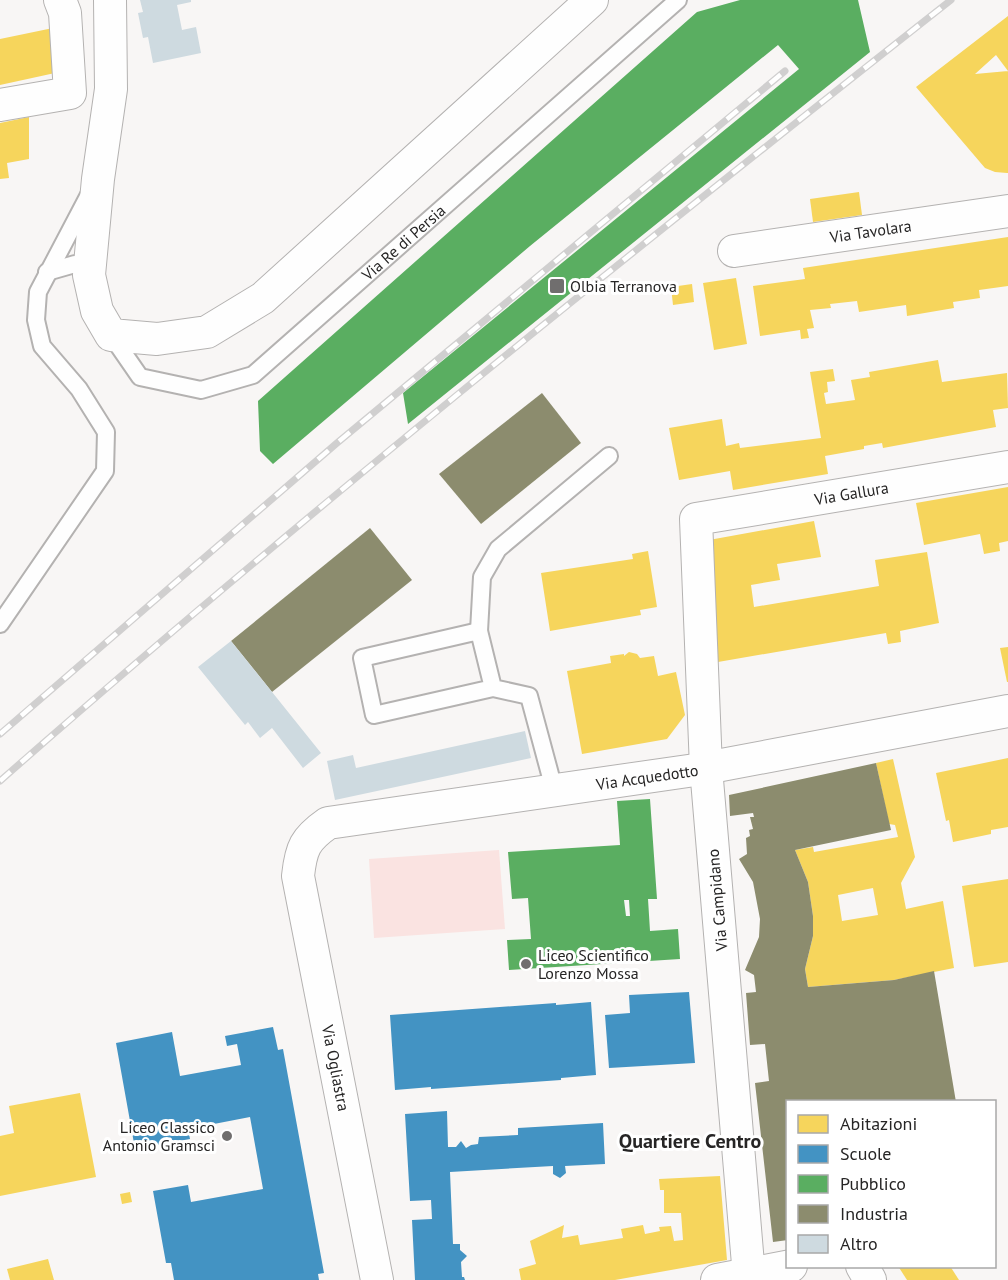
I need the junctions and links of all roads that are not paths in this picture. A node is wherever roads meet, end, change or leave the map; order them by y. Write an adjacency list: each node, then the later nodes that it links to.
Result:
1 (60, 0): 5 (street)
2 (110, 0): 6 (street, Via Re di Persia)
3 (592, 0): 11 (street)
4 (678, 0): 11 (lane, Via Re di Persia)
5 (0, 105)
6 (98, 179): 9 (lane); 10 (street, Via Re di Persia)
7 (1008, 211): 8 (street, Via Tavolara)
8 (734, 251)
9 (47, 272): 10 (lane); 15 (lane)
10 (89, 275): 11 (street, Via Re di Persia)
11 (111, 335)
12 (609, 456): 16 (lane)
13 (1008, 467): 14 (street, Via Gallura)
14 (696, 519): 19 (street, Via Campidano)
15 (0, 624)
16 (479, 632): 17 (lane); 17 (lane)
17 (493, 688): 20 (lane)
18 (1008, 711): 19 (street, Via Acquedotto)
19 (706, 768): 20 (street, Via Acquedotto); 23 (street, Via Campidano)
20 (554, 789): 21 (street, Via Acquedotto)
21 (300, 855): 24 (street, Via Ogliastra)
22 (786, 1267): 23 (street)
23 (751, 1277): 25 (street)
24 (377, 1280)
25 (717, 1280)

